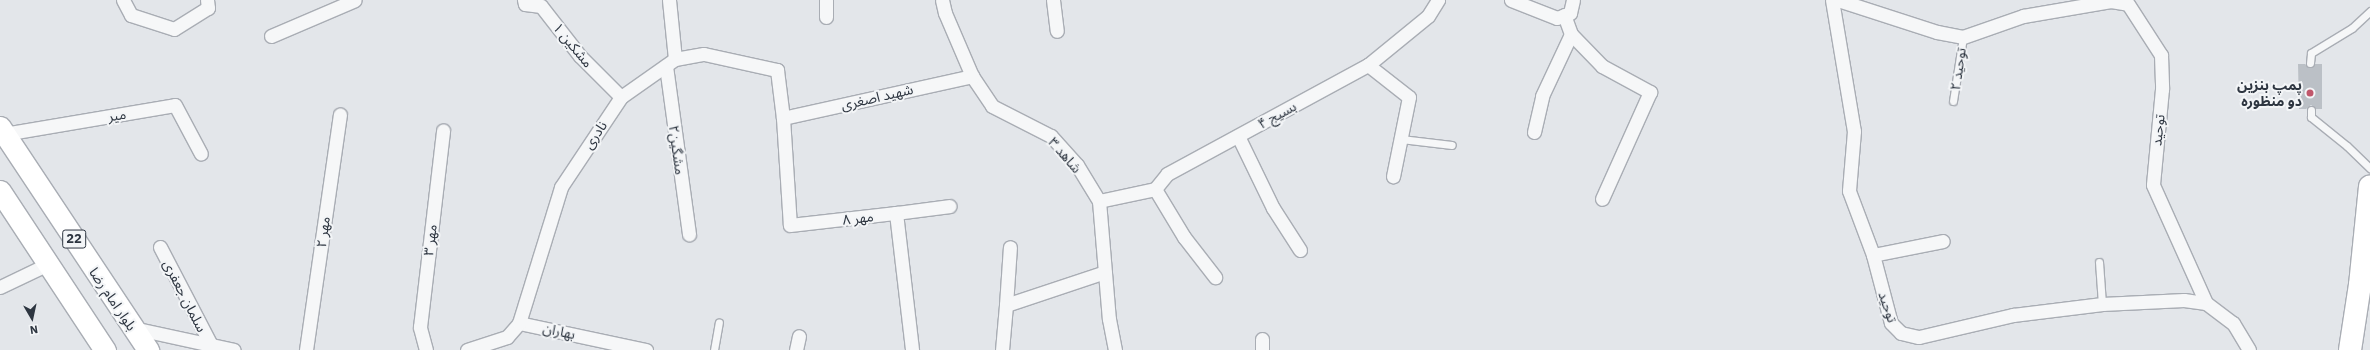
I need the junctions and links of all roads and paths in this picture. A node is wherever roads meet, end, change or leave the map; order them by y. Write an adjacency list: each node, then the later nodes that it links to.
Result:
1 (123, 0): 2 (street)
2 (207, 0)
3 (355, 0): 19 (street)
4 (524, 0): 25 (street, مشکین ۱)
5 (669, 0): 21 (street, مشگین۲)
6 (826, 0): 16 (street)
7 (942, 0): 24 (street, شاهد ۳)
8 (1053, 0): 17 (street)
9 (1438, 0): 23 (street, بسیج ۴)
10 (1511, 0): 15 (street)
11 (1574, 0): 15 (street)
12 (1832, 0): 51 (street, توحید)
13 (1838, 0): 20 (street)
14 (2370, 10): 22 (lane)
15 (1564, 15): 18 (street)
16 (826, 17)
17 (1057, 31)
18 (1571, 34): 32 (street); 42 (street)
19 (271, 36)
20 (1963, 37): 26 (lane, توحید ۲); 57 (street, توحید)
21 (670, 63): 25 (street, نادری); 29 (street, نادری); 46 (street, مشگین۲)
22 (2310, 63)
23 (1368, 65): 33 (street, بسیج ۴); 34 (street)
24 (972, 76): 29 (street, شهید اصغری); 43 (street, شاهد ۳)
25 (621, 97): 61 (street, نادری)
26 (1953, 102)
27 (2311, 110): 37 (lane)
28 (340, 114): 68 (street, مهر ۲)
29 (783, 118): 45 (street, مهر ۸)
30 (2, 130): 36 (street, میر); 62 (main road, بلوار امام رضا / 22)
31 (443, 130): 69 (street, مهر ۳)
32 (1534, 132)
33 (1238, 136): 40 (street, بسیج ۴); 50 (street)
34 (1401, 139): 35 (lane); 38 (street)
35 (1452, 145)
36 (201, 154)
37 (2370, 168)
38 (1393, 176)
39 (2370, 187): 78 (highway)
40 (1155, 189): 43 (street); 55 (street)
41 (0, 191): 53 (main road)
42 (1602, 199)
43 (1099, 201): 54 (street, شاهد ۳)
44 (950, 206): 45 (street)
45 (896, 213): 74 (street)
46 (689, 234)
47 (1943, 241): 51 (street)
48 (160, 247): 64 (street, سلمان جعفری)
49 (1010, 247): 59 (street)
50 (1300, 250)
51 (1873, 255): 58 (street, توحید)
52 (2099, 262): 58 (lane)
53 (48, 264): 56 (street); 65 (main road)
54 (1105, 272): 59 (street); 76 (street, شاهد ۳)
55 (1215, 277)
56 (0, 286)
57 (2206, 303): 58 (street, توحید); 77 (street, توحید)
58 (2102, 304)
59 (1006, 305): 75 (street)
60 (719, 322): 72 (lane)
61 (519, 323): 70 (street, نادری); 71 (street, بهاران)
62 (133, 328): 64 (street); 66 (main road, بلوار امام رضا / 22)
63 (799, 336): 73 (street)
64 (211, 345): 67 (street)
65 (105, 350)
66 (148, 350)
67 (234, 350)
68 (306, 350)
69 (426, 350)
70 (467, 350)
71 (646, 350)
72 (714, 350)
73 (796, 350)
74 (912, 350)
75 (1002, 350)
76 (1115, 350)
77 (2249, 350)
78 (2350, 350)

